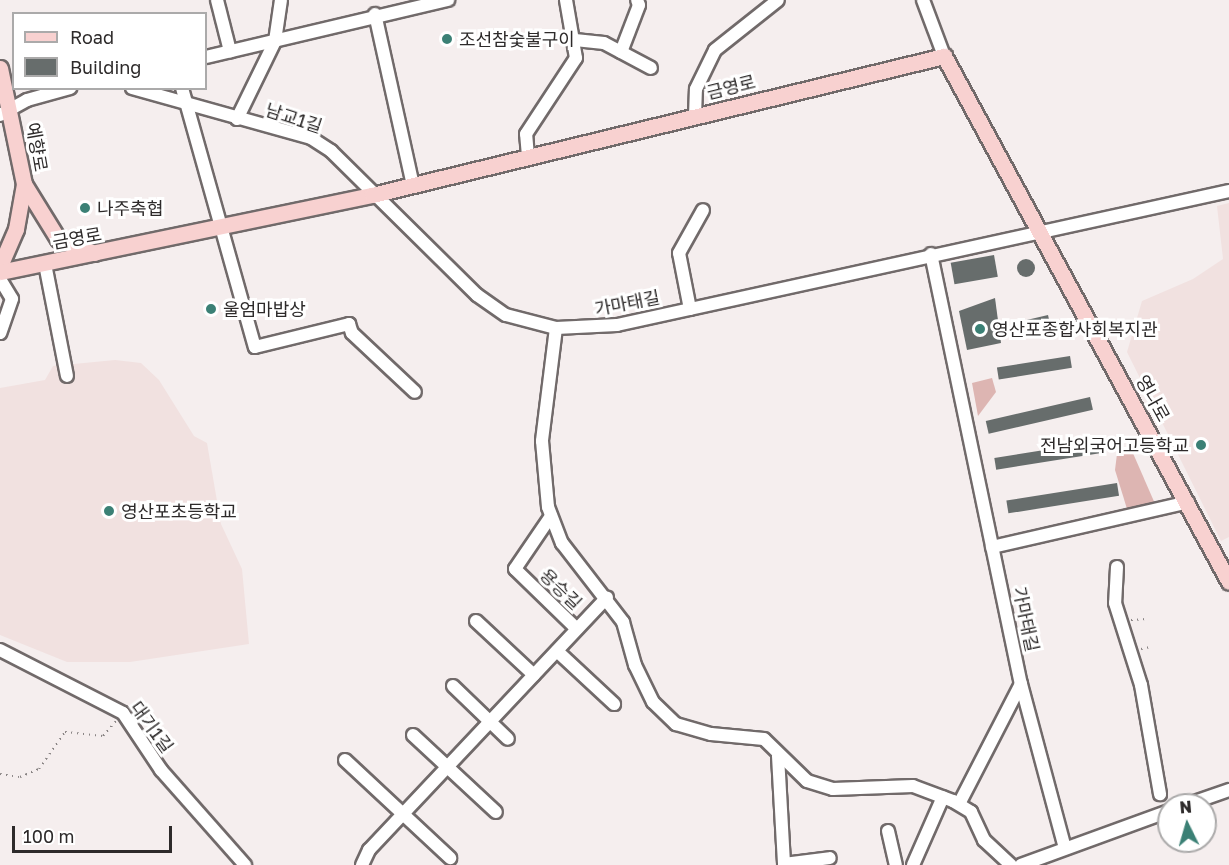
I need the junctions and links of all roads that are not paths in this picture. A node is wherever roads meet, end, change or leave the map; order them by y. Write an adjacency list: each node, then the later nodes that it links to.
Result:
1 (217, 0): 11 (street)
2 (281, 0): 10 (street)
3 (448, 0): 8 (street)
4 (566, 0): 9 (street)
5 (637, 0): 12 (street)
6 (778, 0): 22 (street)
7 (923, 0): 13 (street)
8 (375, 14): 10 (street); 26 (street)
9 (575, 40): 12 (street); 24 (street)
10 (275, 41): 11 (street); 23 (street)
11 (230, 51): 14 (street)
12 (621, 52): 16 (street)
13 (944, 56): 22 (main road, 금영로); 31 (main road, 영나로)
14 (207, 57)
15 (0, 68): 21 (main road, 예향로)
16 (651, 68)
17 (63, 90): 21 (street)
18 (138, 90): 20 (street, 남교1길)
19 (182, 90): 20 (street)
20 (186, 105): 23 (street, 남교1길); 30 (street)
21 (6, 114): 25 (main road, 예향로)
22 (695, 116): 24 (main road, 금영로)
23 (237, 119): 28 (street, 남교1길)
24 (528, 156): 26 (main road, 금영로)
25 (24, 184): 32 (main road); 35 (main road, 예향로)
26 (413, 185): 28 (main road, 금영로)
27 (1229, 191): 31 (street)
28 (372, 195): 30 (main road, 금영로); 39 (street, 가마태길)
29 (703, 210): 38 (street)
30 (221, 229): 32 (main road, 금영로); 42 (street)
31 (1041, 233): 33 (street, 가마태길); 43 (main road, 영나로)
32 (97, 254): 34 (main road, 금영로)
33 (930, 255): 38 (street, 가마태길); 45 (street, 가마태길)
34 (45, 264): 36 (main road, 금영로); 41 (street, 금영로)
35 (0, 266)
36 (0, 272)
37 (0, 279): 40 (street)
38 (690, 309): 39 (street, 가마태길)
39 (556, 328): 44 (street)
40 (0, 333)
41 (67, 376)
42 (415, 392)
43 (1188, 502): 45 (street); 47 (main road, 영나로)
44 (551, 516): 48 (street); 50 (street, 용승길)
45 (992, 547): 54 (street, 가마태길)
46 (1117, 567): 63 (street)
47 (1229, 582)
48 (607, 597): 50 (street, 용승길); 60 (street)
49 (476, 621): 53 (street)
50 (577, 629): 52 (street, 용승길)
51 (0, 651): 73 (street, 대기1길)
52 (557, 651): 53 (street, 용승길); 56 (street)
53 (534, 675): 57 (street, 용승길)
54 (1021, 684): 65 (street); 70 (street, 가마태길)
55 (453, 686): 57 (street)
56 (614, 704)
57 (490, 722): 59 (street); 62 (street, 용승길)
58 (413, 735): 62 (street)
59 (508, 739)
60 (778, 756): 64 (street); 75 (street)
61 (345, 760): 67 (street)
62 (447, 767): 66 (street); 67 (street, 용승길)
63 (1160, 793)
64 (943, 797): 65 (street); 77 (street)
65 (958, 804): 78 (street)
66 (496, 812)
67 (403, 814): 71 (street); 74 (street, 용승길)
68 (1157, 815): 70 (street)
69 (888, 831): 76 (street)
70 (1065, 848): 79 (street)
71 (450, 858)
72 (830, 858): 75 (street)
73 (245, 865)
74 (362, 865)
75 (784, 865)
76 (896, 865)
77 (913, 865)
78 (1011, 865)
79 (1021, 865)

